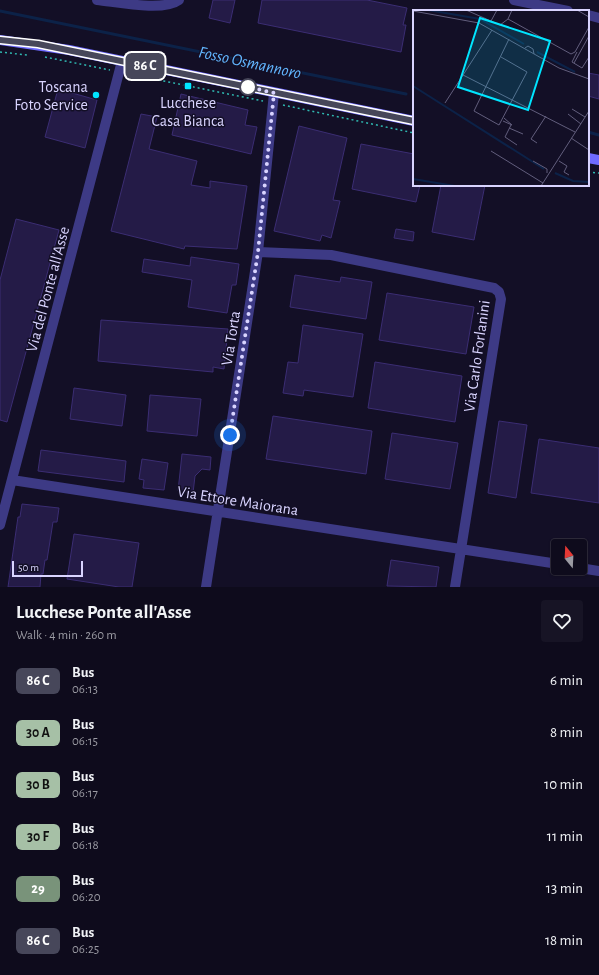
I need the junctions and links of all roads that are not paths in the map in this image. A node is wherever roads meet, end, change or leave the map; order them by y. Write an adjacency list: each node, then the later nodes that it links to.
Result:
1 (97, 0): 2 (street)
2 (179, 0)
3 (514, 0): 4 (street)
4 (563, 10)
5 (589, 15): 6 (street)
6 (599, 18)
7 (0, 40): 8 (main road)
8 (122, 61): 9 (main road); 14 (street, Via del Ponte all'Asse)
9 (274, 93): 10 (main road); 13 (street, Via Torta)
10 (413, 121)
11 (589, 158): 12 (main road)
12 (599, 160)
13 (258, 252): 15 (street, Via Torta); 17 (street, Via Carlo Forlanini)
14 (12, 480): 15 (street, Via Ettore Maiorana); 16 (street, Via del Ponte all'Asse)
15 (217, 512): 17 (street, Via Ettore Maiorana); 21 (street, Via Torta)
16 (0, 526)
17 (460, 549): 18 (street, Via Ettore Maiorana); 22 (street)
18 (551, 563)
19 (587, 569): 20 (street)
20 (599, 570)
21 (206, 587)
22 (455, 587)

